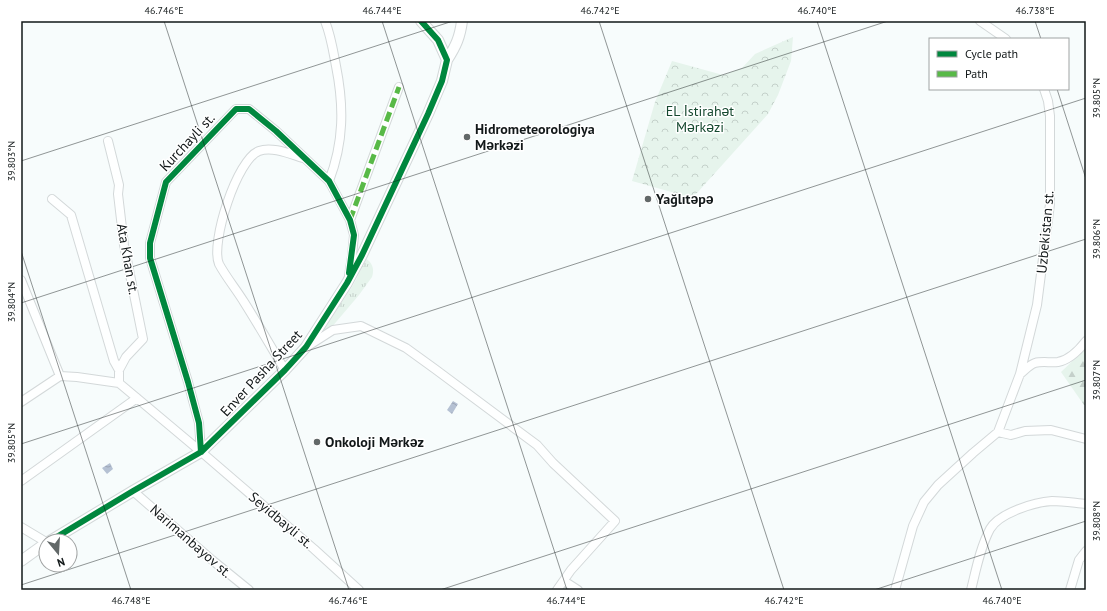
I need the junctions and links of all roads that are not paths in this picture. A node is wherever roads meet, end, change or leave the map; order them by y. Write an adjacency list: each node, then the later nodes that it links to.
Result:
1 (325, 21): 11 (street)
2 (421, 21): 6 (street)
3 (462, 21): 6 (street, Enver Pasha Street)
4 (980, 21): 5 (street)
5 (1005, 38)
6 (447, 60): 15 (street, Enver Pasha Street)
7 (399, 87): 13 (street)
8 (1044, 90): 20 (street, Uzbekistan st.)
9 (108, 141): 18 (street, Ata Khan st.)
10 (304, 158): 11 (street, Kurchayli st.); 19 (street); 27 (street, Kurchayli st.)
11 (329, 181): 13 (street, Kurchayli st.)
12 (52, 199): 18 (street)
13 (350, 220): 15 (street)
14 (21, 280): 21 (street)
15 (347, 283): 17 (street, Enver Pasha Street)
16 (1086, 341): 20 (street)
17 (306, 347): 19 (street, Enver Pasha Street); 37 (street)
18 (119, 370): 22 (street)
19 (285, 370): 27 (street, Enver Pasha Street)
20 (1020, 374): 25 (street, Uzbekistan st.)
21 (60, 376): 22 (street); 24 (street)
22 (119, 383): 23 (street, Seyidbayli st.)
23 (137, 398): 27 (street, Seyidbayli st.); 28 (street)
24 (21, 402)
25 (998, 432): 26 (street); 42 (street, Uzbekistan st.)
26 (1086, 439)
27 (201, 452): 29 (street, Enver Pasha Street); 39 (street, Seyidbayli st.)
28 (21, 481)
29 (133, 491): 32 (street, Enver Pasha Street); 38 (street, Narimanbayov st.)
30 (1086, 504): 43 (street)
31 (21, 527): 33 (street)
32 (63, 533)
33 (38, 538)
34 (38, 549): 36 (street)
35 (1086, 551): 44 (street)
36 (21, 561)
37 (564, 581): 40 (street); 41 (street)
38 (249, 590)
39 (358, 590)
40 (557, 590)
41 (578, 590)
42 (895, 590)
43 (970, 590)
44 (1070, 590)

